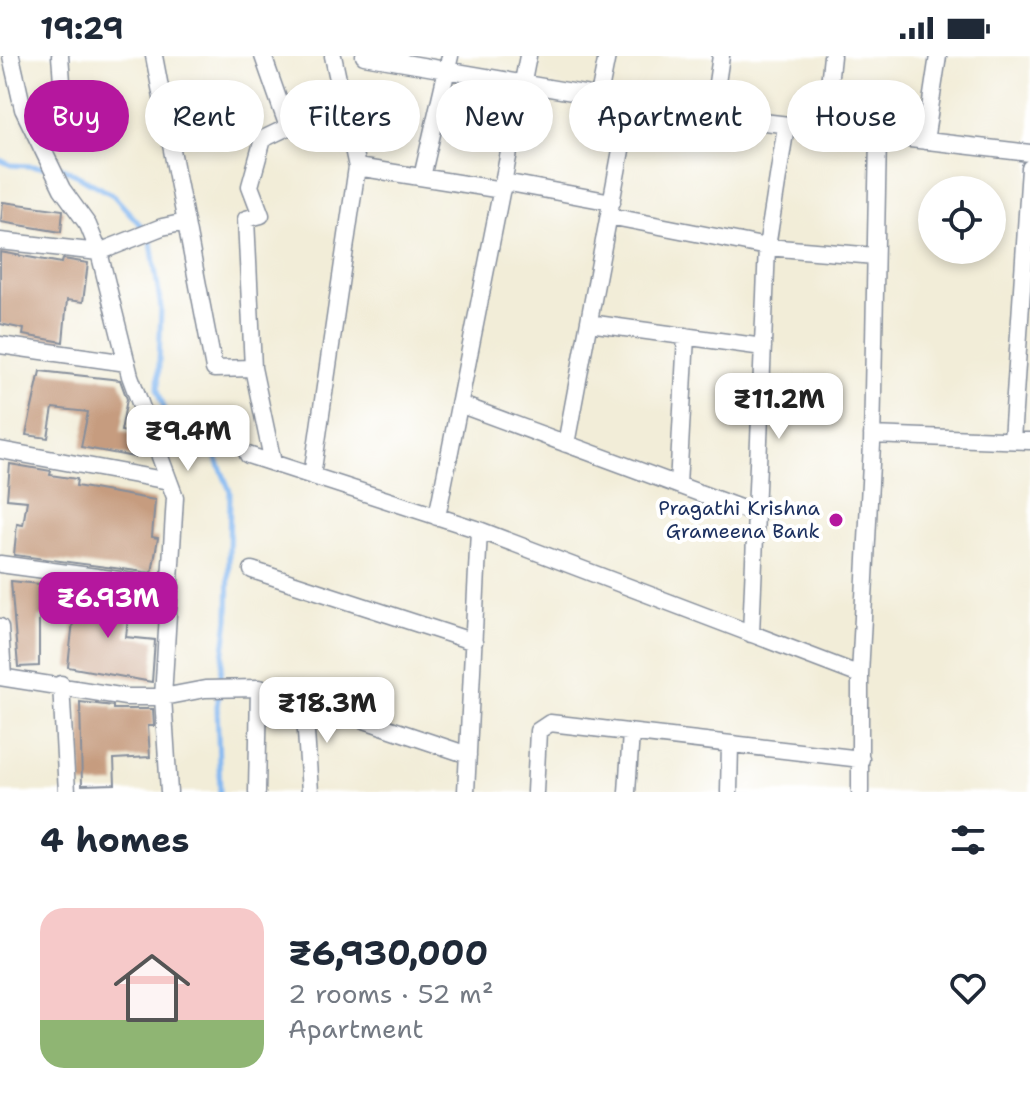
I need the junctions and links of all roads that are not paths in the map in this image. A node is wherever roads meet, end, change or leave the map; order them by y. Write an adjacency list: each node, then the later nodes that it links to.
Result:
1 (11, 56): 19 (street)
2 (60, 56): 13 (street)
3 (154, 56): 33 (street)
4 (263, 56): 43 (street)
5 (333, 56): 28 (street)
6 (365, 56): 12 (street)
7 (528, 56): 15 (street)
8 (607, 56): 16 (street)
9 (721, 56): 17 (street)
10 (832, 56): 18 (street)
11 (938, 56): 22 (street)
12 (448, 63): 14 (street); 30 (street)
13 (61, 80)
14 (512, 80)
15 (524, 80)
16 (602, 80)
17 (717, 80)
18 (829, 80)
19 (24, 111)
20 (771, 124): 21 (street)
21 (786, 126): 35 (street)
22 (925, 141): 27 (street)
23 (46, 152): 36 (street)
24 (510, 152): 31 (street)
25 (621, 152): 32 (street)
26 (878, 152): 37 (street)
27 (1030, 153)
28 (357, 167): 30 (street); 52 (street)
29 (1030, 168): 46 (street)
30 (422, 177): 31 (street)
31 (503, 186): 32 (street); 44 (street)
32 (610, 209): 35 (street); 38 (street)
33 (186, 222): 36 (street); 43 (street)
34 (0, 241): 36 (street)
35 (767, 247): 37 (street); 41 (street)
36 (99, 252): 42 (street)
37 (875, 256): 45 (street)
38 (589, 323): 39 (street); 48 (street)
39 (686, 336): 41 (street); 54 (street)
40 (0, 345): 42 (street)
41 (763, 347): 55 (street)
42 (127, 363): 53 (street)
43 (253, 368): 51 (street)
44 (459, 404): 48 (street); 56 (street)
45 (872, 435): 46 (street); 64 (street)
46 (1012, 440): 47 (street)
47 (1030, 441)
48 (566, 444): 54 (street)
49 (0, 450): 53 (street)
50 (248, 455): 51 (street)
51 (273, 463): 52 (street)
52 (312, 476): 56 (street)
53 (169, 481): 60 (street)
54 (678, 485): 55 (street)
55 (756, 514): 62 (street)
56 (437, 517): 57 (street)
57 (479, 530): 62 (street); 63 (street)
58 (0, 564): 60 (street)
59 (252, 570): 63 (street)
60 (171, 587): 68 (street)
61 (0, 627): 65 (street)
62 (751, 634): 64 (street)
63 (474, 642): 72 (street)
64 (860, 675): 73 (street)
65 (1, 677): 66 (street)
66 (61, 684): 68 (street); 74 (street)
67 (259, 688): 68 (street); 69 (street); 76 (street)
68 (163, 697): 75 (street)
69 (304, 701): 72 (street); 77 (street)
70 (631, 733): 71 (street); 79 (street); 80 (street)
71 (730, 752): 73 (street); 81 (street)
72 (468, 755): 78 (street)
73 (861, 759): 82 (street)
74 (67, 792)
75 (169, 792)
76 (257, 792)
77 (310, 792)
78 (466, 792)
79 (535, 792)
80 (627, 792)
81 (729, 792)
82 (860, 792)

